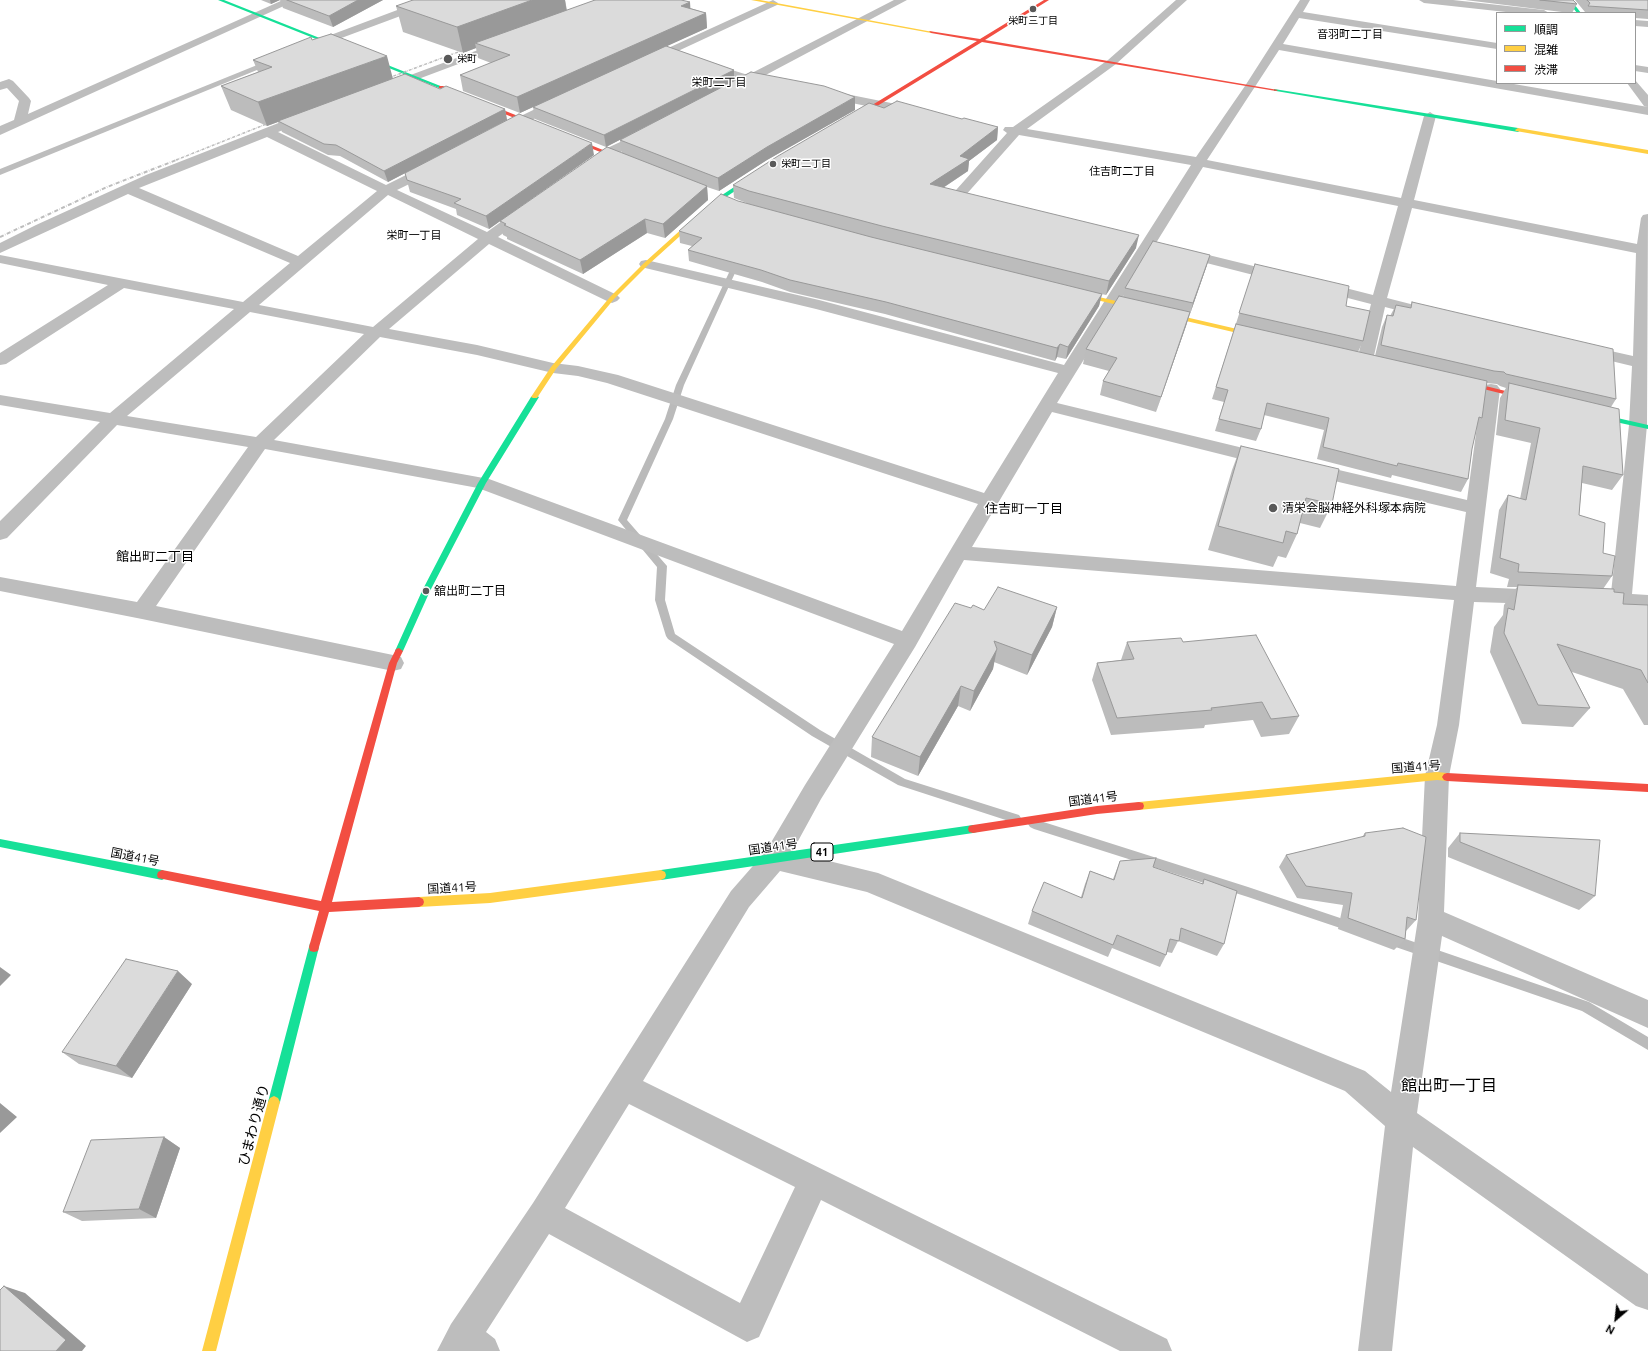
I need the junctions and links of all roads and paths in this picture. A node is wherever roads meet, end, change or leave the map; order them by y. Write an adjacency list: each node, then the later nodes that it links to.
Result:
1 (220, 0): 14 (main road)
2 (292, 0): 14 (street)
3 (434, 0): 20 (street)
4 (753, 0): 10 (main road)
5 (902, 0): 15 (street)
6 (1047, 0): 19 (main road)
7 (1182, 0): 27 (street)
8 (1424, 0): 12 (street)
9 (1568, 0): 13 (main road)
10 (773, 4): 15 (main road); 23 (street)
11 (1300, 7): 21 (street); 22 (street)
12 (1535, 12)
13 (1578, 12)
14 (260, 16): 20 (main road); 48 (street)
15 (864, 20): 19 (main road); 32 (street)
16 (1636, 23): 17 (street)
17 (1648, 24)
18 (517, 38): 31 (street)
19 (981, 41): 27 (main road); 42 (main road)
20 (319, 43): 31 (main road)
21 (1275, 46): 36 (street); 43 (street)
22 (1496, 46)
23 (666, 52): 25 (street); 28 (street)
24 (285, 57): 62 (lane)
25 (681, 57)
26 (696, 62): 32 (street)
27 (1112, 62): 36 (main road); 53 (street)
28 (639, 65)
29 (1636, 68): 30 (street)
30 (1648, 70)
31 (414, 77): 37 (street); 47 (main road)
32 (749, 79): 35 (street); 38 (street)
33 (1634, 84): 41 (street)
34 (0, 86): 48 (street)
35 (786, 86)
36 (1251, 86): 46 (main road); 59 (street)
37 (378, 90)
38 (729, 90)
39 (815, 92): 42 (street)
40 (569, 96): 47 (street)
41 (1648, 103)
42 (875, 104): 45 (street); 49 (main road)
43 (1648, 111)
44 (319, 112): 54 (street)
45 (930, 114)
46 (1430, 116): 56 (main road); 69 (street)
47 (522, 119): 55 (street); 57 (main road)
48 (18, 123): 52 (street)
49 (843, 124)
50 (662, 125): 57 (street)
51 (1000, 128): 53 (street)
52 (0, 131)
53 (1016, 131): 59 (street); 71 (street)
54 (267, 132): 64 (street); 65 (street)
55 (489, 137)
56 (1648, 152)
57 (608, 153): 60 (main road); 63 (street)
58 (448, 158): 65 (street)
59 (1199, 162): 69 (street); 74 (street)
60 (642, 167)
61 (768, 167): 67 (main road, ひまわり通り)
62 (0, 172)
63 (576, 175)
64 (129, 188): 75 (street); 78 (street)
65 (386, 190): 73 (street); 78 (street)
66 (709, 194): 67 (main road)
67 (720, 198): 70 (main road); 79 (main road, ひまわり通り)
68 (539, 202): 73 (street)
69 (1407, 203): 76 (street); 83 (street)
70 (733, 204)
71 (986, 206)
72 (1648, 218): 76 (street)
73 (488, 238): 82 (street); 87 (street)
74 (1141, 243): 83 (street); 84 (street)
75 (0, 249)
76 (1646, 250): 88 (street)
77 (0, 258): 80 (street)
78 (300, 262): 85 (street)
79 (646, 264): 82 (main road, ひまわり通り); 95 (street)
80 (122, 282): 85 (street); 91 (street)
81 (1065, 291): 84 (main road)
82 (612, 298): 94 (main road, ひまわり通り)
83 (1379, 301): 86 (street); 92 (street)
84 (1110, 302): 89 (main road); 95 (street)
85 (246, 307): 87 (street); 102 (street)
86 (1440, 316)
87 (376, 332): 94 (street); 104 (street)
88 (1645, 336): 93 (street)
89 (1275, 340)
90 (1571, 347): 93 (street)
91 (0, 360)
92 (1365, 360)
93 (1641, 363): 103 (street)
94 (553, 368): 105 (main road, ひまわり通り); 106 (street)
95 (1069, 371): 100 (street)
96 (1446, 379): 97 (main road)
97 (1491, 389): 99 (main road); 107 (street)
98 (0, 400): 102 (street)
99 (1545, 402)
100 (1047, 406): 106 (street); 107 (street)
101 (1584, 412): 103 (main road)
102 (114, 418): 104 (street); 108 (street)
103 (1643, 426): 112 (street)
104 (260, 443): 105 (street); 114 (street)
105 (482, 483): 115 (street); 116 (main road, ひまわり通り)
106 (989, 501): 109 (street)
107 (1476, 508): 111 (street)
108 (0, 533)
109 (959, 553): 111 (street); 115 (street)
110 (0, 584): 114 (street)
111 (1466, 594): 112 (street); 117 (street)
112 (1621, 601): 113 (street)
113 (1648, 602)
114 (142, 611): 116 (street)
115 (907, 641): 120 (street)
116 (393, 663): 121 (main road, ひまわり通り)
117 (1437, 776): 118 (main road, 国道41号 / 41); 120 (main road, 国道41号 / 41); 122 (street)
118 (1648, 788)
119 (0, 843): 121 (main road, 国道41号 / 41)
120 (775, 859): 121 (main road, 国道41号 / 41); 124 (street); 125 (street)
121 (325, 907): 130 (main road, ひまわり通り)
122 (1431, 919): 123 (street); 125 (street)
123 (1648, 1014)
124 (623, 1086): 126 (street); 127 (street)
125 (1401, 1120): 128 (street); 132 (street)
126 (814, 1180): 127 (street); 131 (street)
127 (544, 1214): 129 (street)
128 (1648, 1294)
129 (467, 1346)
130 (209, 1351)
131 (1155, 1351)
132 (1375, 1351)

